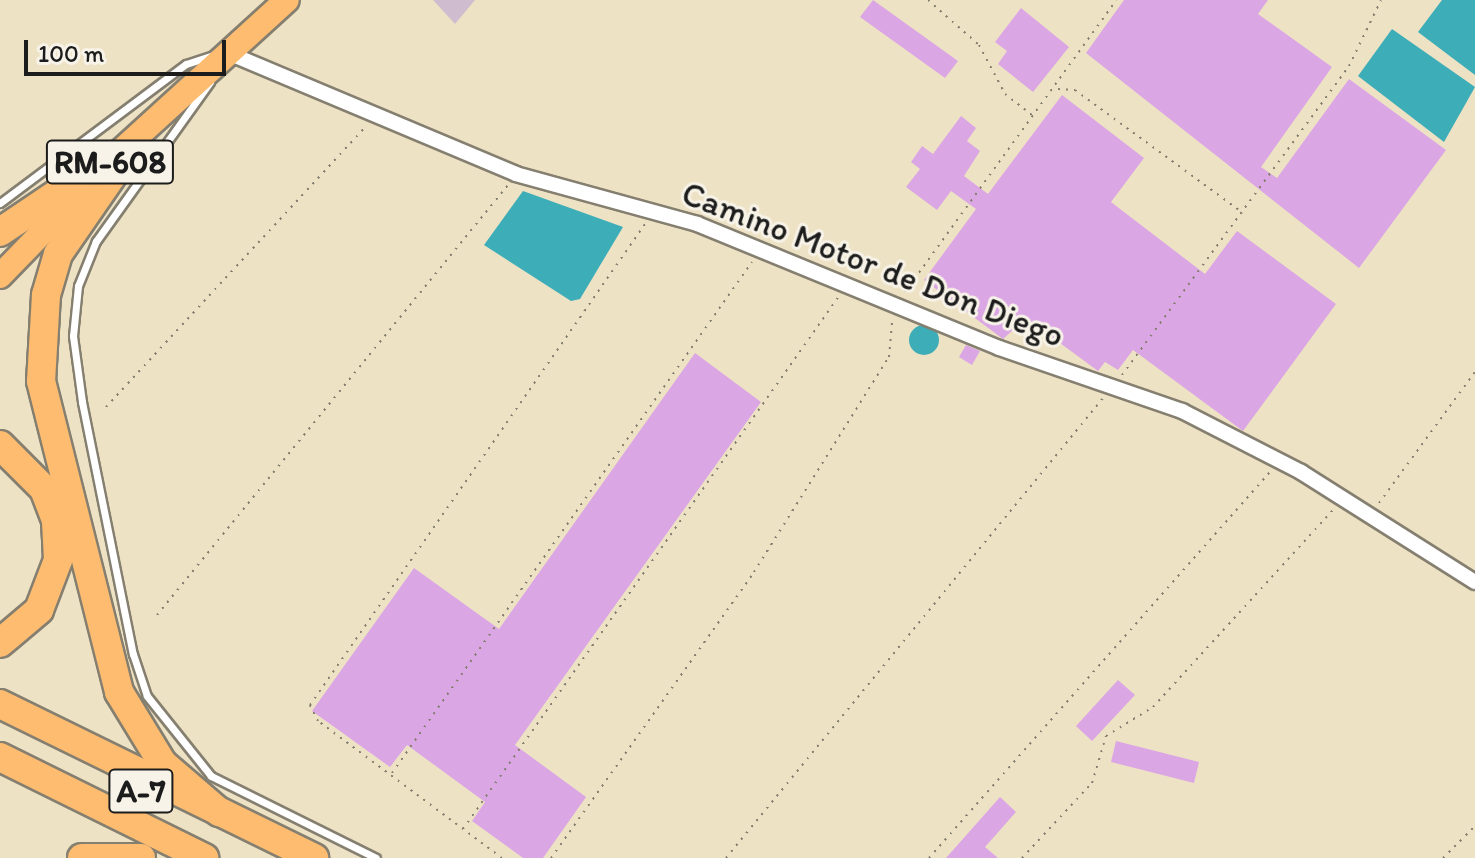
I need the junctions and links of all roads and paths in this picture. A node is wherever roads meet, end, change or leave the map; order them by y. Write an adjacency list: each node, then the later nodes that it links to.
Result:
1 (287, 0): 7 (main road)
2 (928, 0): 6 (path)
3 (936, 0): 6 (path)
4 (1116, 0): 8 (path)
5 (1381, 0): 15 (path)
6 (932, 6): 10 (path)
7 (226, 52): 9 (street, Camino Motor de Don Diego); 11 (main road); 13 (lane); 44 (lane)
8 (1057, 90): 10 (path); 15 (path)
9 (371, 118): 12 (street, Camino Motor de Don Diego); 24 (path)
10 (1036, 118): 21 (path)
11 (123, 154): 16 (highway); 18 (main road, RM-608); 20 (main road); 36 (highway)
12 (516, 174): 14 (street, Camino Motor de Don Diego); 30 (path)
13 (0, 203)
14 (648, 211): 17 (street, Camino Motor de Don Diego); 35 (path)
15 (1244, 214): 23 (path)
16 (0, 232)
17 (761, 249): 19 (street, Camino Motor de Don Diego); 35 (path)
18 (0, 276)
19 (846, 285): 21 (street, Camino Motor de Don Diego); 38 (path)
20 (0, 289)
21 (895, 305): 23 (street, Camino Motor de Don Diego); 46 (path)
22 (1475, 372): 28 (path)
23 (1112, 387): 26 (street, Camino Motor de Don Diego); 47 (path)
24 (106, 407)
25 (0, 445): 31 (highway)
26 (1281, 460): 27 (street, Camino Motor de Don Diego); 48 (path)
27 (1345, 498): 28 (street, Camino Motor de Don Diego); 49 (path)
28 (1371, 513): 29 (street, Camino Motor de Don Diego)
29 (1475, 582)
30 (157, 615)
31 (0, 643)
32 (0, 704): 36 (highway)
33 (0, 720): 42 (highway, A-7)
34 (0, 757): 41 (highway, A-7)
35 (391, 774): 38 (path)
36 (219, 812): 43 (highway)
37 (1475, 826): 50 (path)
38 (463, 829): 45 (path)
39 (82, 858): 40 (highway)
40 (141, 858)
41 (204, 858)
42 (284, 858)
43 (314, 858)
44 (376, 858)
45 (502, 858)
46 (551, 858)
47 (726, 858)
48 (929, 858)
49 (1022, 858)
50 (1443, 858)

